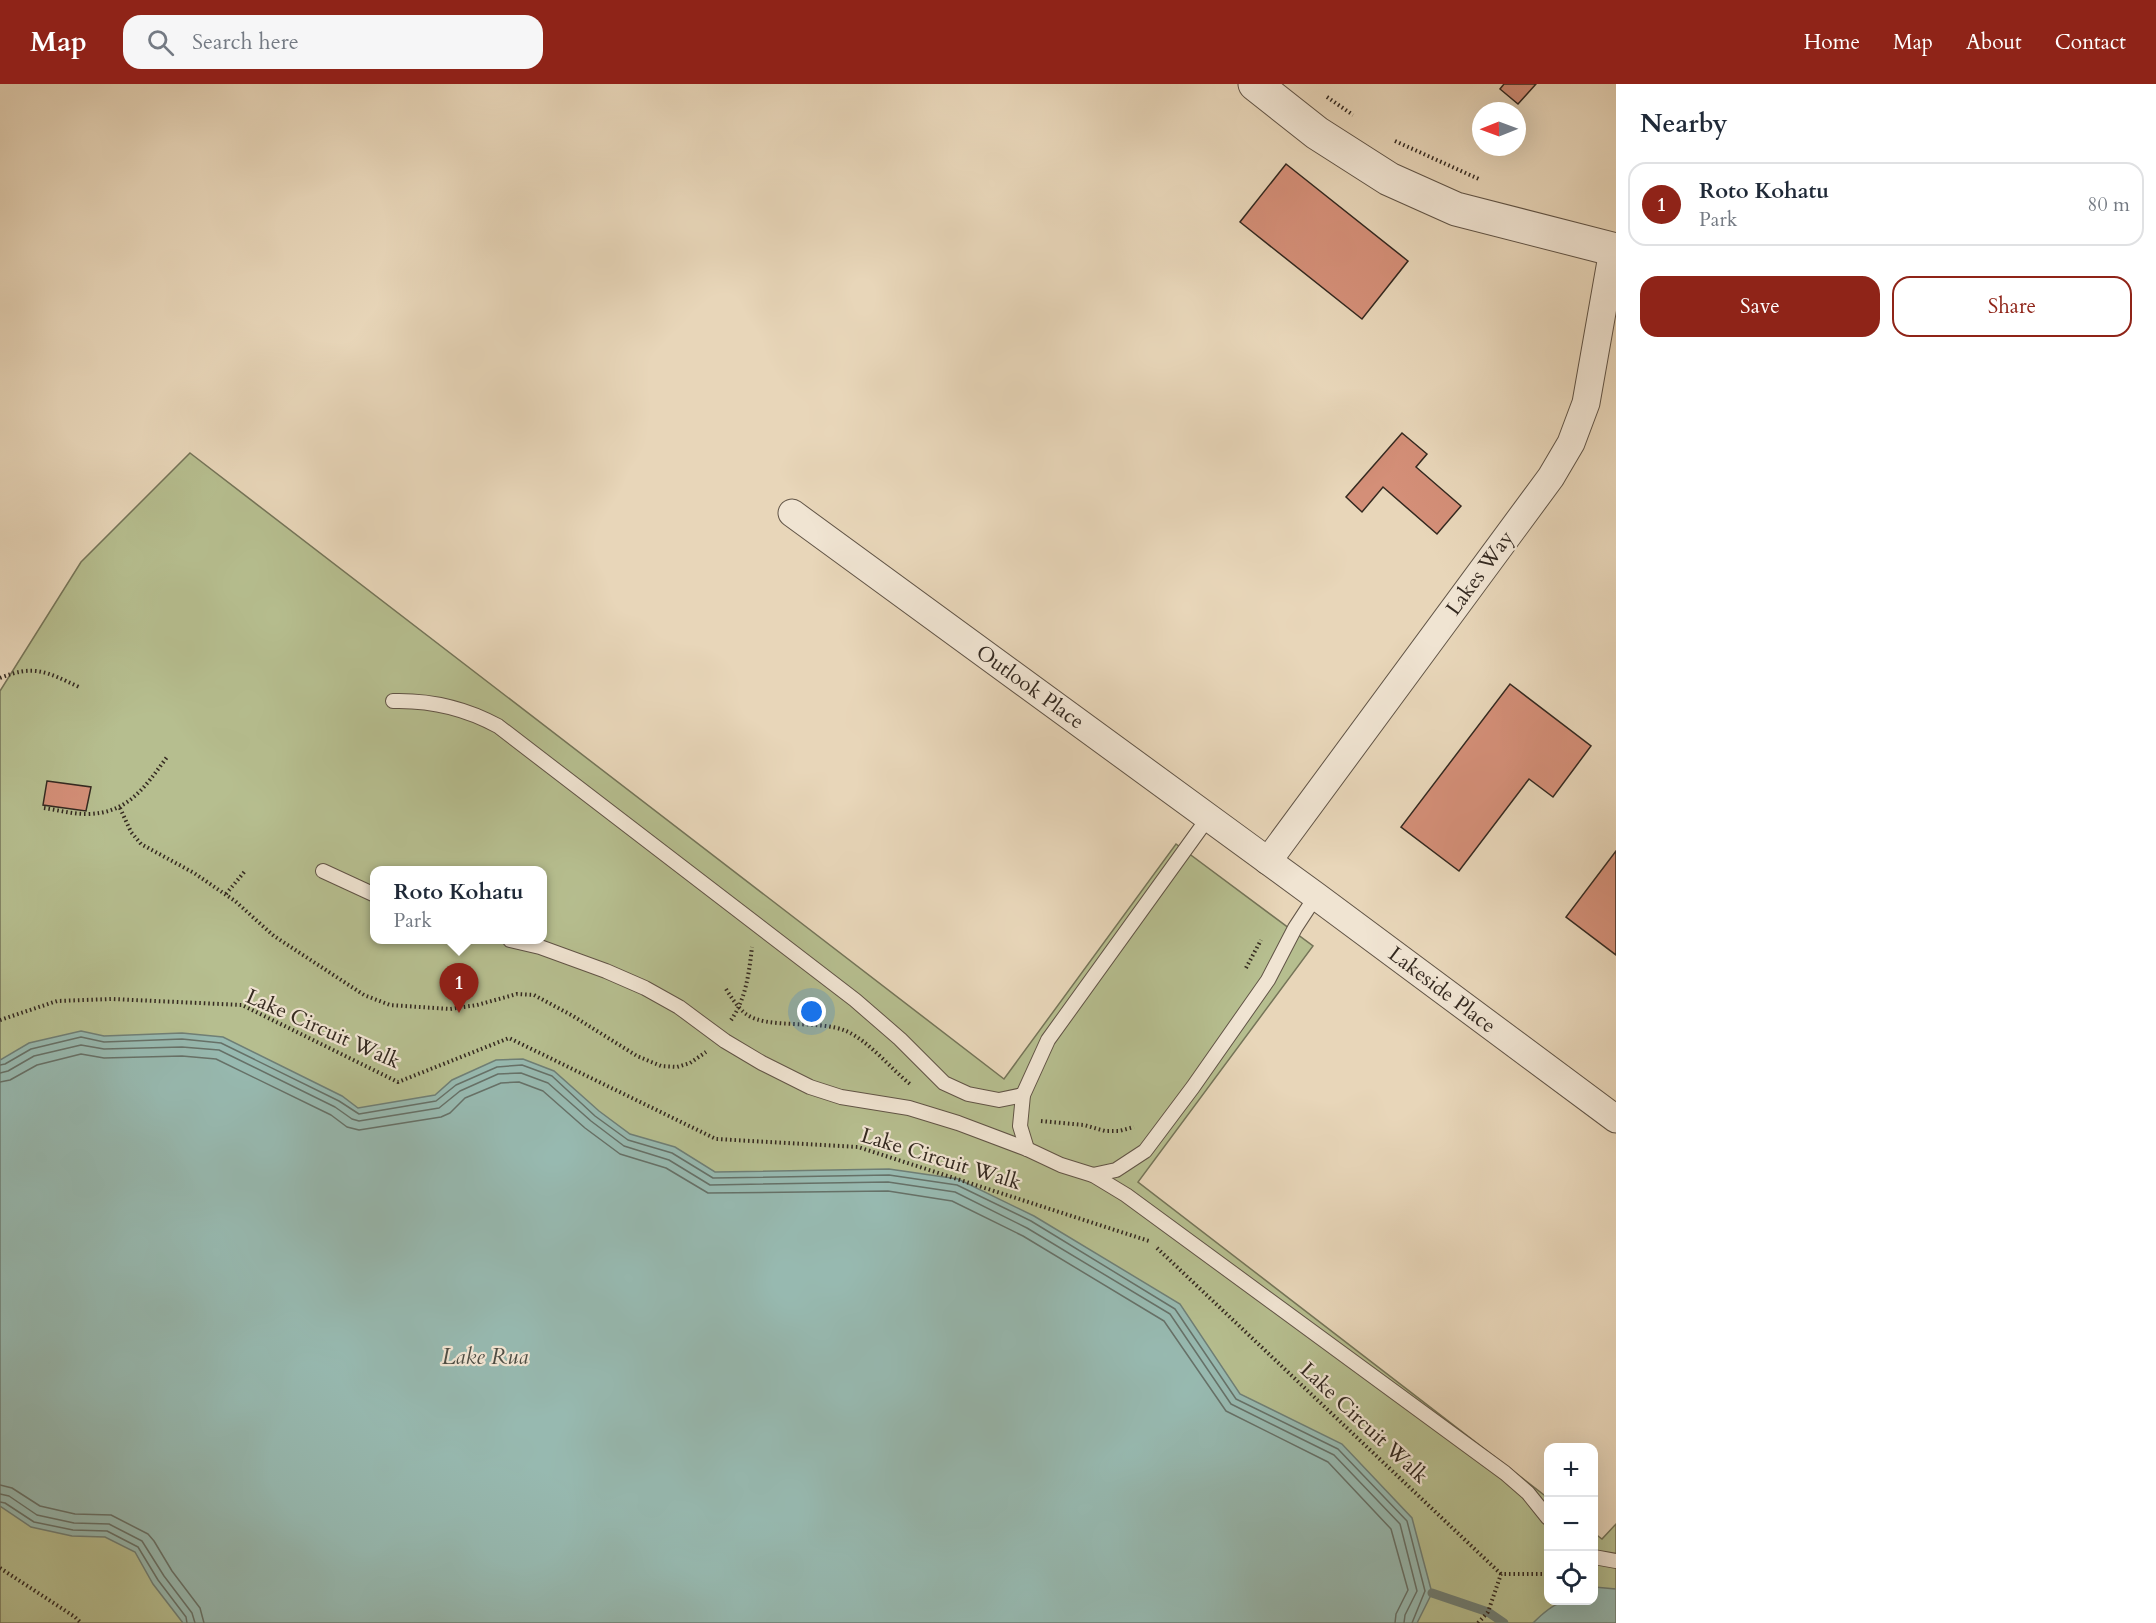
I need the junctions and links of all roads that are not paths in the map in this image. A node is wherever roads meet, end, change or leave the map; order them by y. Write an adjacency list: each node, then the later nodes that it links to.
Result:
1 (1255, 84): 2 (street)
2 (1615, 250): 6 (street, Lakes Way)
3 (792, 513): 5 (street, Outlook Place)
4 (393, 701): 11 (lane)
5 (1208, 818): 6 (street, Outlook Place); 11 (lane)
6 (1268, 861): 9 (street, Lakeside Place)
7 (323, 871): 8 (lane)
8 (370, 893)
9 (1316, 896): 12 (street, Lakeside Place); 14 (lane)
10 (529, 944): 13 (lane)
11 (1023, 1095): 13 (lane)
12 (1616, 1119)
13 (1027, 1149): 14 (lane)
14 (1093, 1175): 15 (lane)
15 (1544, 1513)
16 (1598, 1558): 17 (lane)
17 (1616, 1561)

